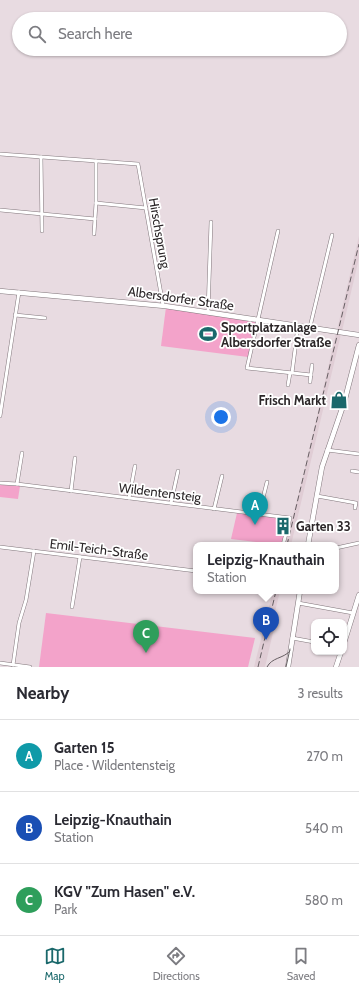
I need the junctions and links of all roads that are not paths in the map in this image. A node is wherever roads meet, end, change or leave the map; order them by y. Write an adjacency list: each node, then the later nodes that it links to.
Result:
1 (0, 154): 2 (street)
2 (40, 157): 3 (street); 7 (street)
3 (96, 161): 4 (street); 5 (street, Hirschsprung)
4 (96, 203): 5 (street); 8 (street)
5 (146, 208): 16 (street, Hirschsprung)
6 (0, 210): 7 (street)
7 (42, 214): 8 (street); 10 (street)
8 (95, 219): 12 (street)
9 (210, 222): 17 (street)
10 (42, 231)
11 (278, 231): 20 (street)
12 (94, 234)
13 (332, 235): 22 (street)
14 (0, 291): 15 (street, Albersdorfer Straße)
15 (19, 292): 16 (street, Albersdorfer Straße); 18 (street)
16 (163, 305): 17 (street, Albersdorfer Straße)
17 (208, 312): 20 (street, Albersdorfer Straße)
18 (15, 315): 19 (street); 30 (street)
19 (45, 318)
20 (258, 320): 21 (street, Albersdorfer Straße); 26 (street)
21 (298, 326): 22 (street, Albersdorfer Straße); 26 (street)
22 (310, 328): 23 (street, Albersdorfer Straße)
23 (359, 335)
24 (359, 346): 31 (street)
25 (312, 365): 27 (street)
26 (291, 373): 27 (street); 29 (street)
27 (311, 375): 28 (street)
28 (310, 382)
29 (288, 385)
30 (0, 416)
31 (327, 450): 33 (street); 44 (street)
32 (22, 453): 42 (street)
33 (359, 454)
34 (75, 458): 43 (street)
35 (135, 466): 45 (street)
36 (178, 471): 47 (street)
37 (352, 471): 38 (street)
38 (359, 472)
39 (222, 476): 50 (street)
40 (267, 482): 51 (street)
41 (0, 483): 42 (street, Wildentensteig)
42 (17, 484): 43 (street, Wildentensteig)
43 (71, 491): 45 (street, Wildentensteig)
44 (317, 496): 48 (street); 53 (street)
45 (129, 498): 47 (street, Wildentensteig)
46 (357, 498): 48 (street)
47 (171, 503): 50 (street, Wildentensteig)
48 (356, 503): 49 (street)
49 (355, 508)
50 (214, 509): 51 (street, Wildentensteig)
51 (259, 514): 52 (street, Wildentensteig)
52 (284, 542)
53 (309, 542)
54 (359, 543): 56 (street)
55 (0, 547): 57 (street, Emil-Teich-Straße)
56 (339, 547)
57 (34, 551): 58 (street, Emil-Teich-Straße); 70 (street)
58 (80, 557): 59 (street, Emil-Teich-Straße); 63 (street)
59 (193, 571)
60 (300, 594): 62 (street)
61 (359, 595): 64 (street)
62 (298, 603): 64 (street); 66 (street)
63 (72, 607)
64 (353, 613): 65 (street)
65 (347, 633)
66 (292, 638): 67 (street); 72 (street)
67 (311, 641)
68 (340, 655): 73 (street)
69 (0, 663): 70 (street)
70 (13, 665): 71 (street)
71 (30, 667)
72 (288, 667)
73 (336, 667)

